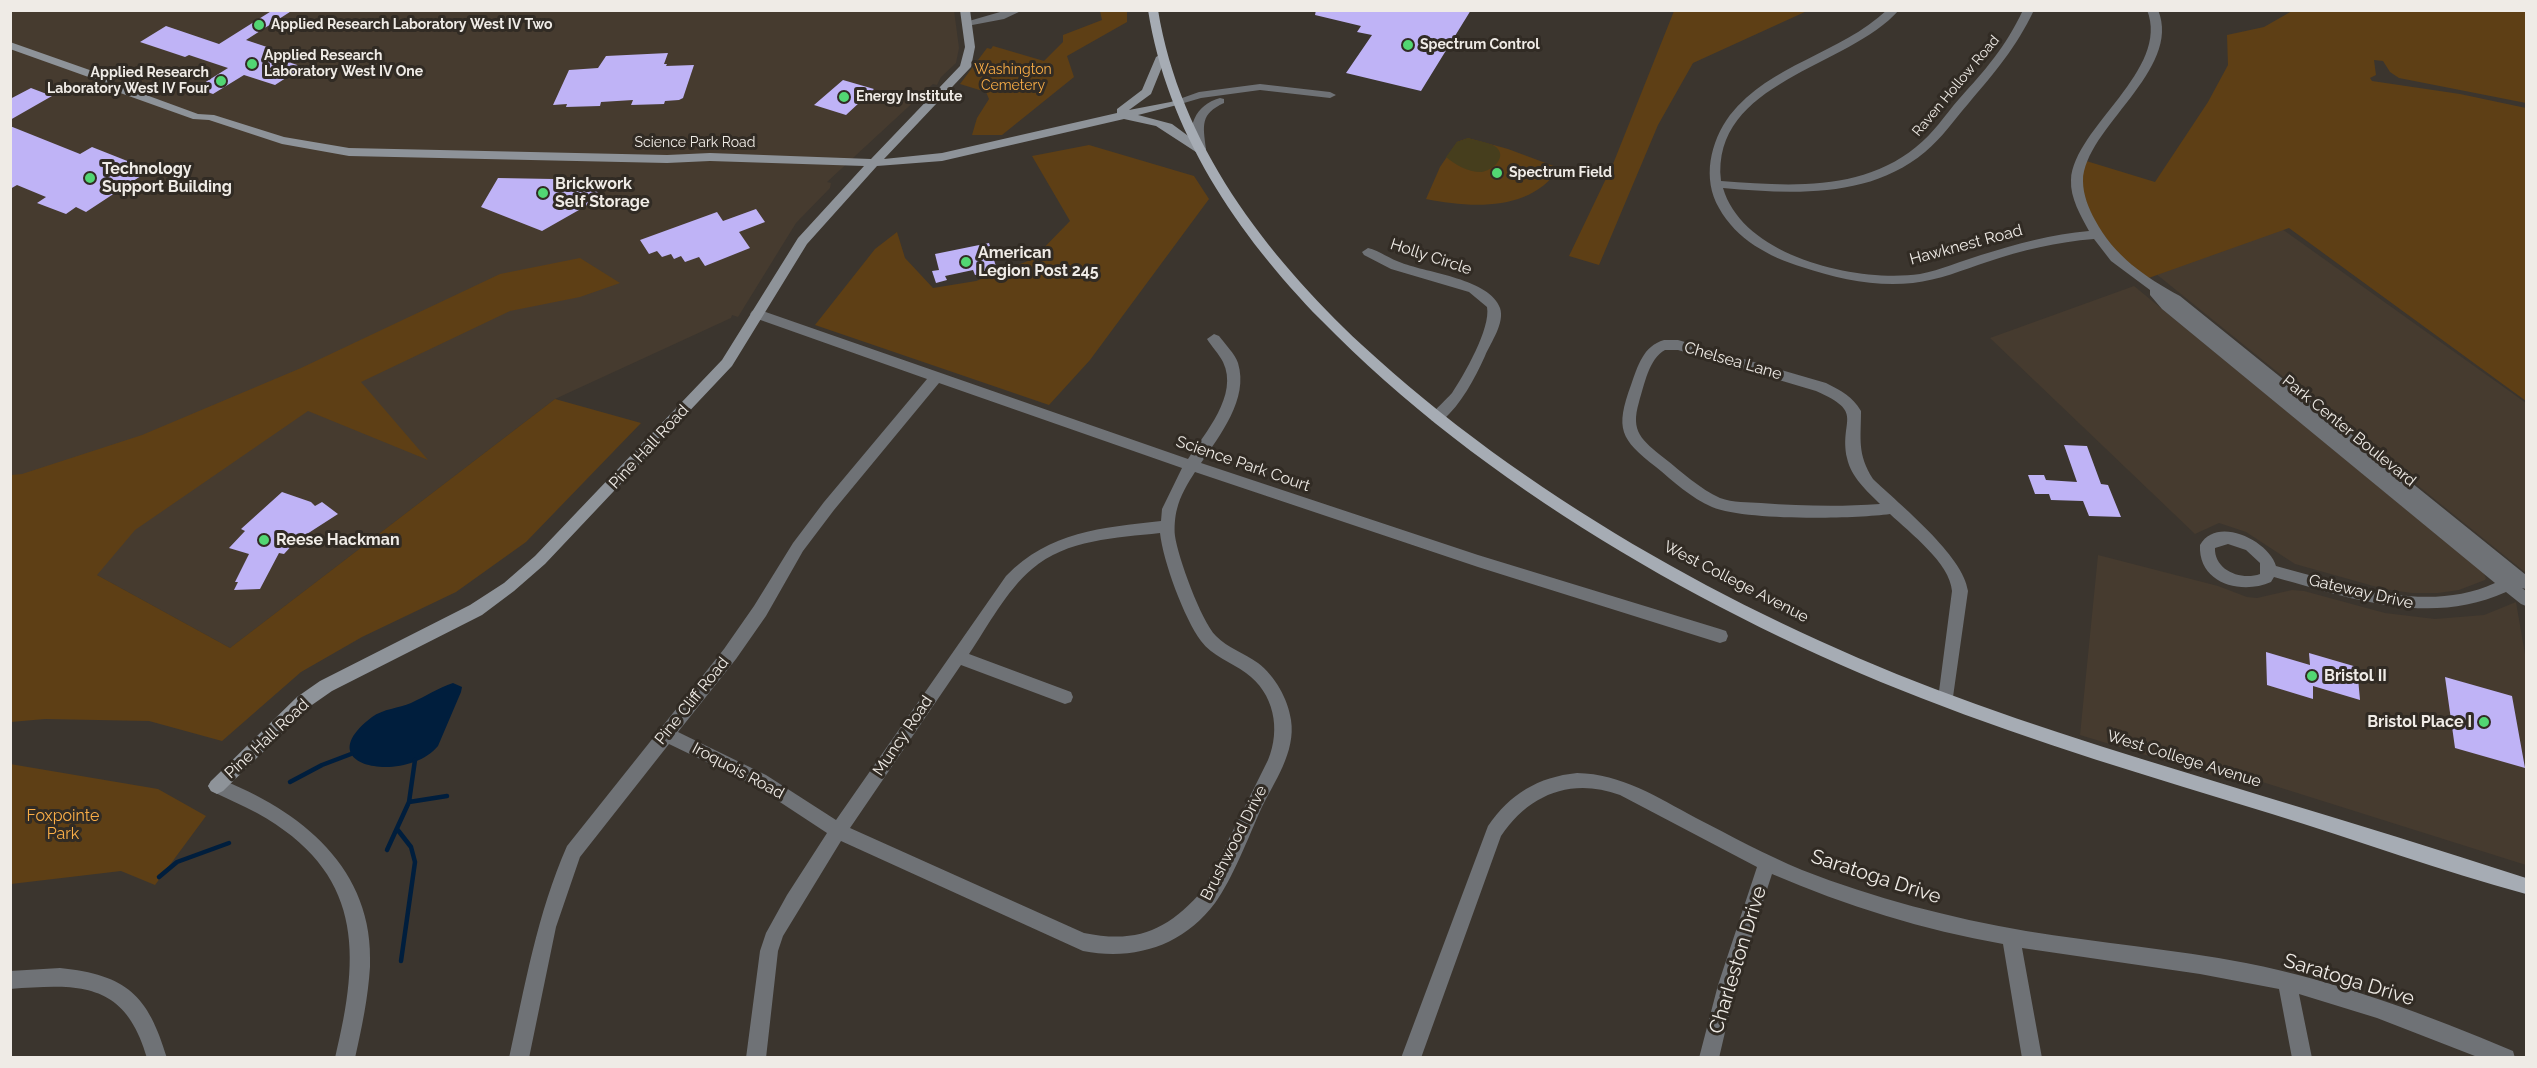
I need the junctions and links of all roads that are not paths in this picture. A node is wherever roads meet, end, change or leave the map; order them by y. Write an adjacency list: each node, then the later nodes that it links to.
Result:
1 (965, 10): 7 (main road, Pine Hall Road)
2 (1018, 10): 7 (street)
3 (1153, 10): 9 (main road, West College Avenue)
4 (1894, 10): 17 (street, Hawknest Road)
5 (2029, 10): 17 (street, Raven Hollow Road)
6 (2152, 10): 18 (street, Park Center Boulevard)
7 (967, 22): 16 (main road, Pine Hall Road)
8 (10, 45): 16 (main road, Science Park Road)
9 (1161, 57): 13 (main road, West College Avenue); 14 (main road)
10 (1274, 90): 11 (street); 12 (street); 13 (street)
11 (1329, 95)
12 (1220, 101): 13 (street); 15 (street)
13 (1178, 102): 14 (main road, Science Park Road); 15 (main road, West College Avenue)
14 (1099, 121): 15 (main road); 16 (main road, Science Park Road)
15 (1200, 149): 24 (main road, West College Avenue)
16 (873, 162): 21 (main road, Pine Hall Road)
17 (1715, 184): 18 (street, Hawknest Road)
18 (2097, 235): 20 (street, Park Center Boulevard)
19 (1368, 252): 24 (street, Holly Circle)
20 (2152, 287): 29 (street, Park Center Boulevard); 29 (street, Park Center Boulevard)
21 (758, 314): 23 (street, Science Park Court); 36 (main road, Pine Hall Road)
22 (1214, 339): 25 (street, Brushwood Drive)
23 (937, 377): 25 (street, Science Park Court); 35 (street, Pine Cliff Road)
24 (1437, 417): 34 (main road, West College Avenue)
25 (1191, 465): 27 (street, Brushwood Drive); 31 (street, Science Park Court)
26 (1892, 508): 26 (street, Chelsea Lane); 34 (street, Chelsea Lane)
27 (1167, 525): 32 (street, Muncy Road); 37 (street, Brushwood Drive)
28 (2269, 570): 29 (street, Gateway Drive)
29 (2518, 582): 30 (street, Park Center Boulevard)
30 (2526, 600)
31 (1720, 636)
32 (958, 657): 33 (street); 37 (street, Muncy Road)
33 (1065, 697)
34 (1946, 699): 39 (main road, West College Avenue)
35 (666, 734): 37 (street, Iroquois Road); 45 (street, Pine Cliff Road)
36 (217, 786): 44 (street)
37 (838, 831): 46 (street, Muncy Road)
38 (1767, 863): 40 (street, Saratoga Drive); 47 (street, Saratoga Drive); 48 (street, Charleston Drive)
39 (2526, 886)
40 (2011, 937): 42 (street, Saratoga Drive); 49 (street)
41 (10, 980): 43 (street)
42 (2287, 983): 50 (street); 51 (street, Saratoga Drive)
43 (157, 1058)
44 (345, 1058)
45 (519, 1058)
46 (756, 1058)
47 (1411, 1058)
48 (1709, 1058)
49 (2032, 1058)
50 (2302, 1058)
51 (2506, 1058)

